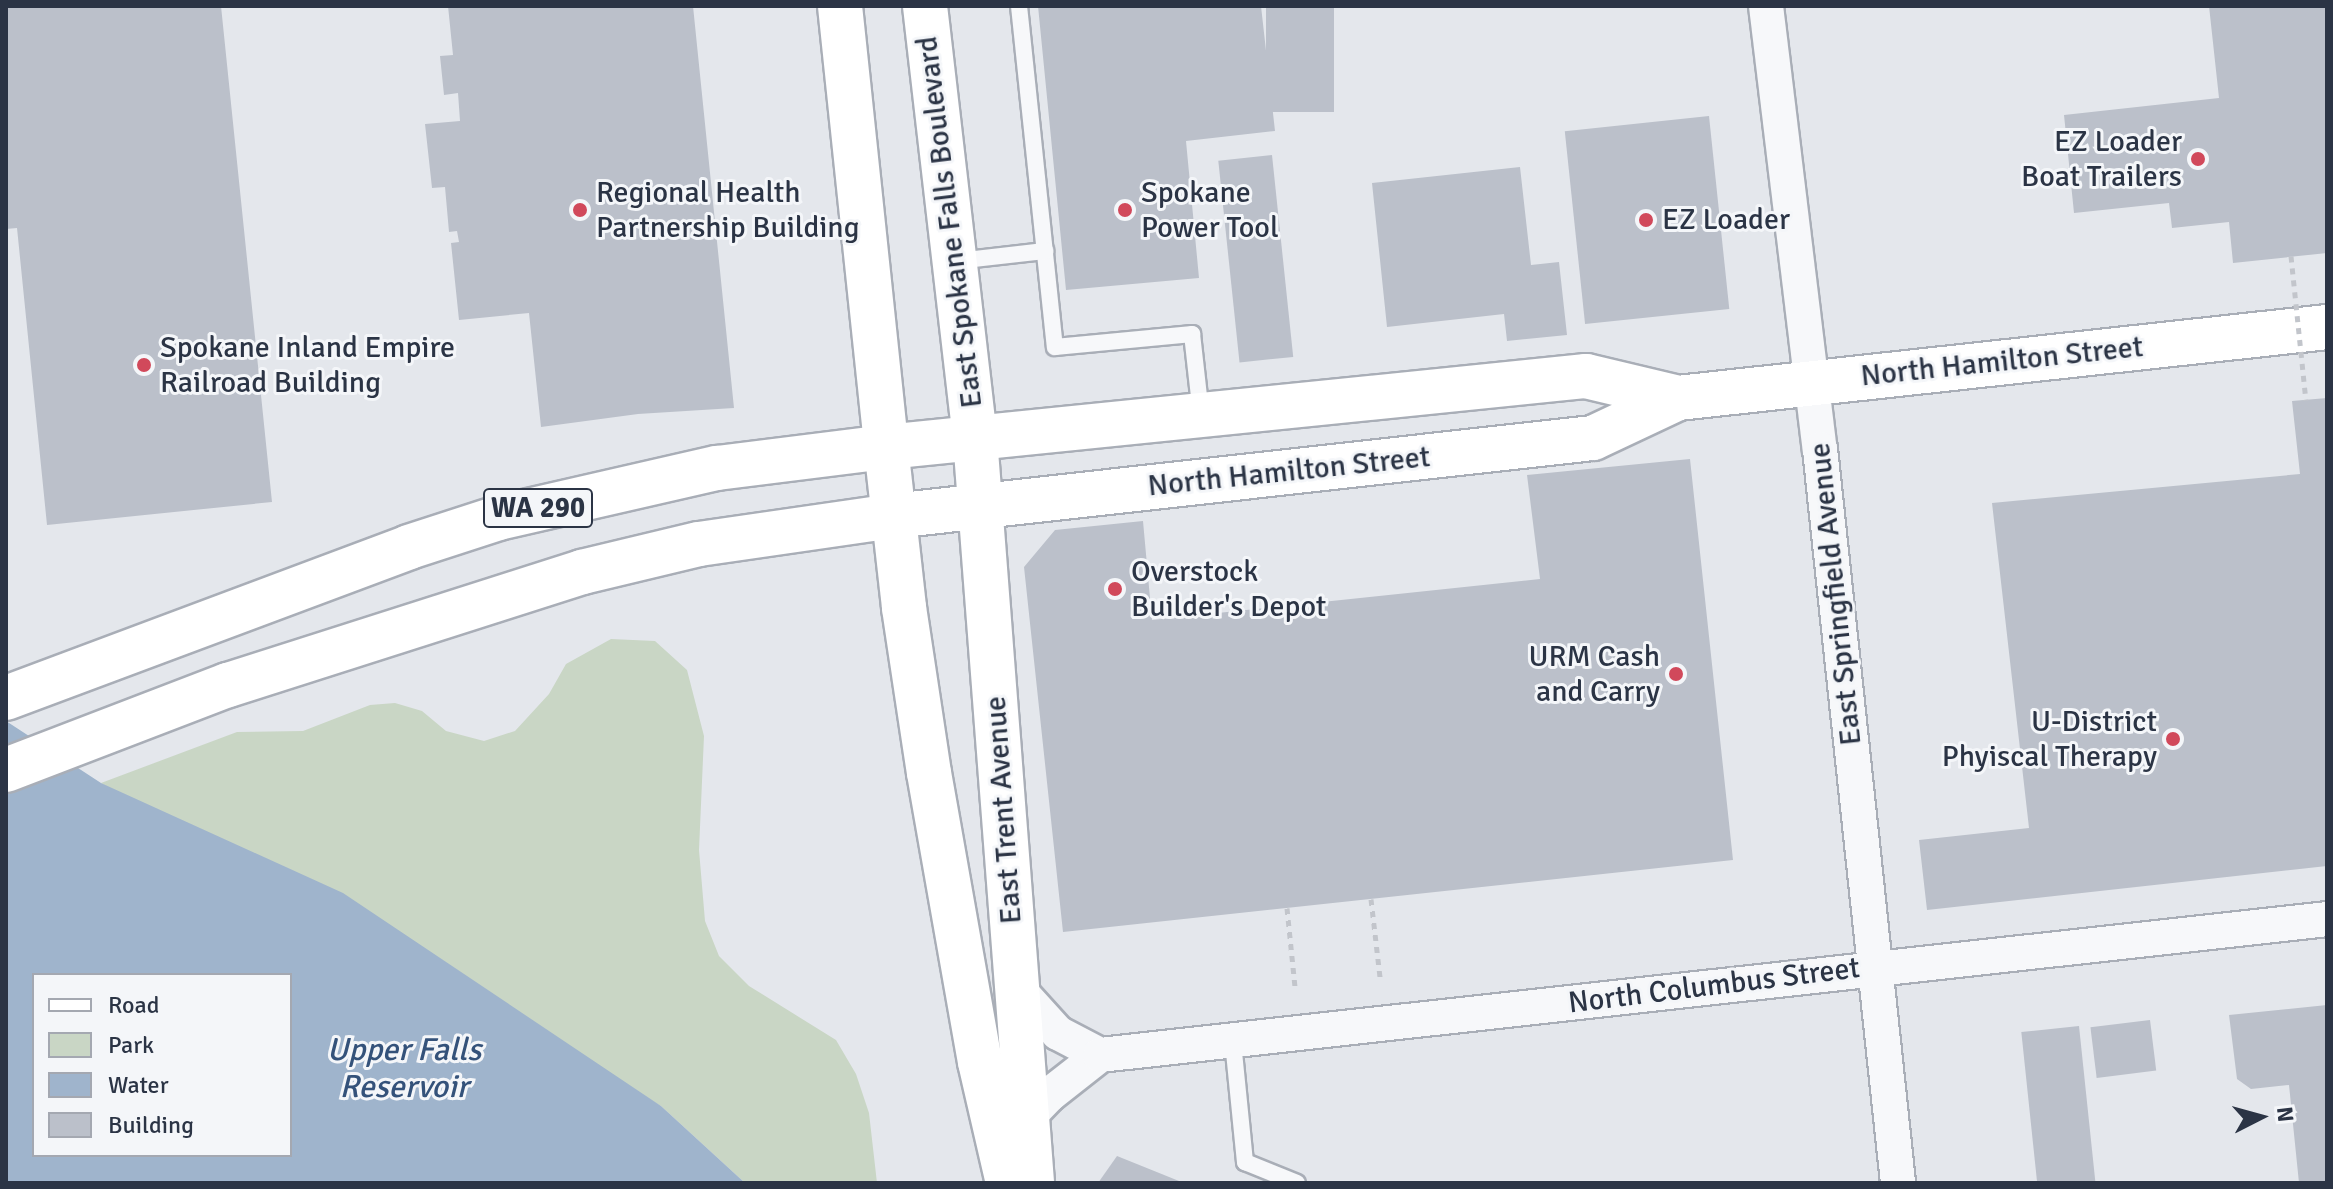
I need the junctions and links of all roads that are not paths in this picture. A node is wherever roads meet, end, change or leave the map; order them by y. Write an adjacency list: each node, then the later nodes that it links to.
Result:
1 (840, 6): 12 (main road)
2 (925, 6): 6 (main road, East Spokane Falls Boulevard)
3 (1019, 6): 5 (lane)
4 (1766, 6): 8 (street, East Springfield Avenue)
5 (1045, 251): 6 (lane); 10 (lane)
6 (955, 262): 11 (main road, East Spokane Falls Boulevard)
7 (2327, 327): 8 (main road, North Hamilton Street)
8 (1812, 382): 9 (main road, North Hamilton Street); 18 (street, East Springfield Avenue)
9 (1678, 398): 10 (main road, North Hamilton Street); 13 (main road, North Hamilton Street)
10 (1202, 415): 11 (main road, North Hamilton Street)
11 (975, 438): 12 (main road, North Hamilton Street / WA 290); 13 (main road, East Trent Avenue)
12 (886, 447): 14 (main road, East Trent Avenue); 15 (main road, WA 290)
13 (982, 506): 14 (main road, North Hamilton Street); 19 (main road, East Trent Avenue)
14 (893, 516): 16 (main road, WA 290); 23 (main road, East Trent Avenue)
15 (6, 698)
16 (6, 770)
17 (2327, 919): 18 (street, North Columbus Street)
18 (1878, 968): 20 (street, North Columbus Street); 26 (street, East Springfield Avenue)
19 (1017, 988): 21 (street); 22 (main road, East Trent Avenue)
20 (1233, 1042): 21 (street, North Columbus Street); 25 (lane)
21 (1100, 1055): 22 (street)
22 (1027, 1118): 24 (main road, East Trent Avenue)
23 (1008, 1183)
24 (1032, 1183)
25 (1297, 1183)
26 (1898, 1183)

